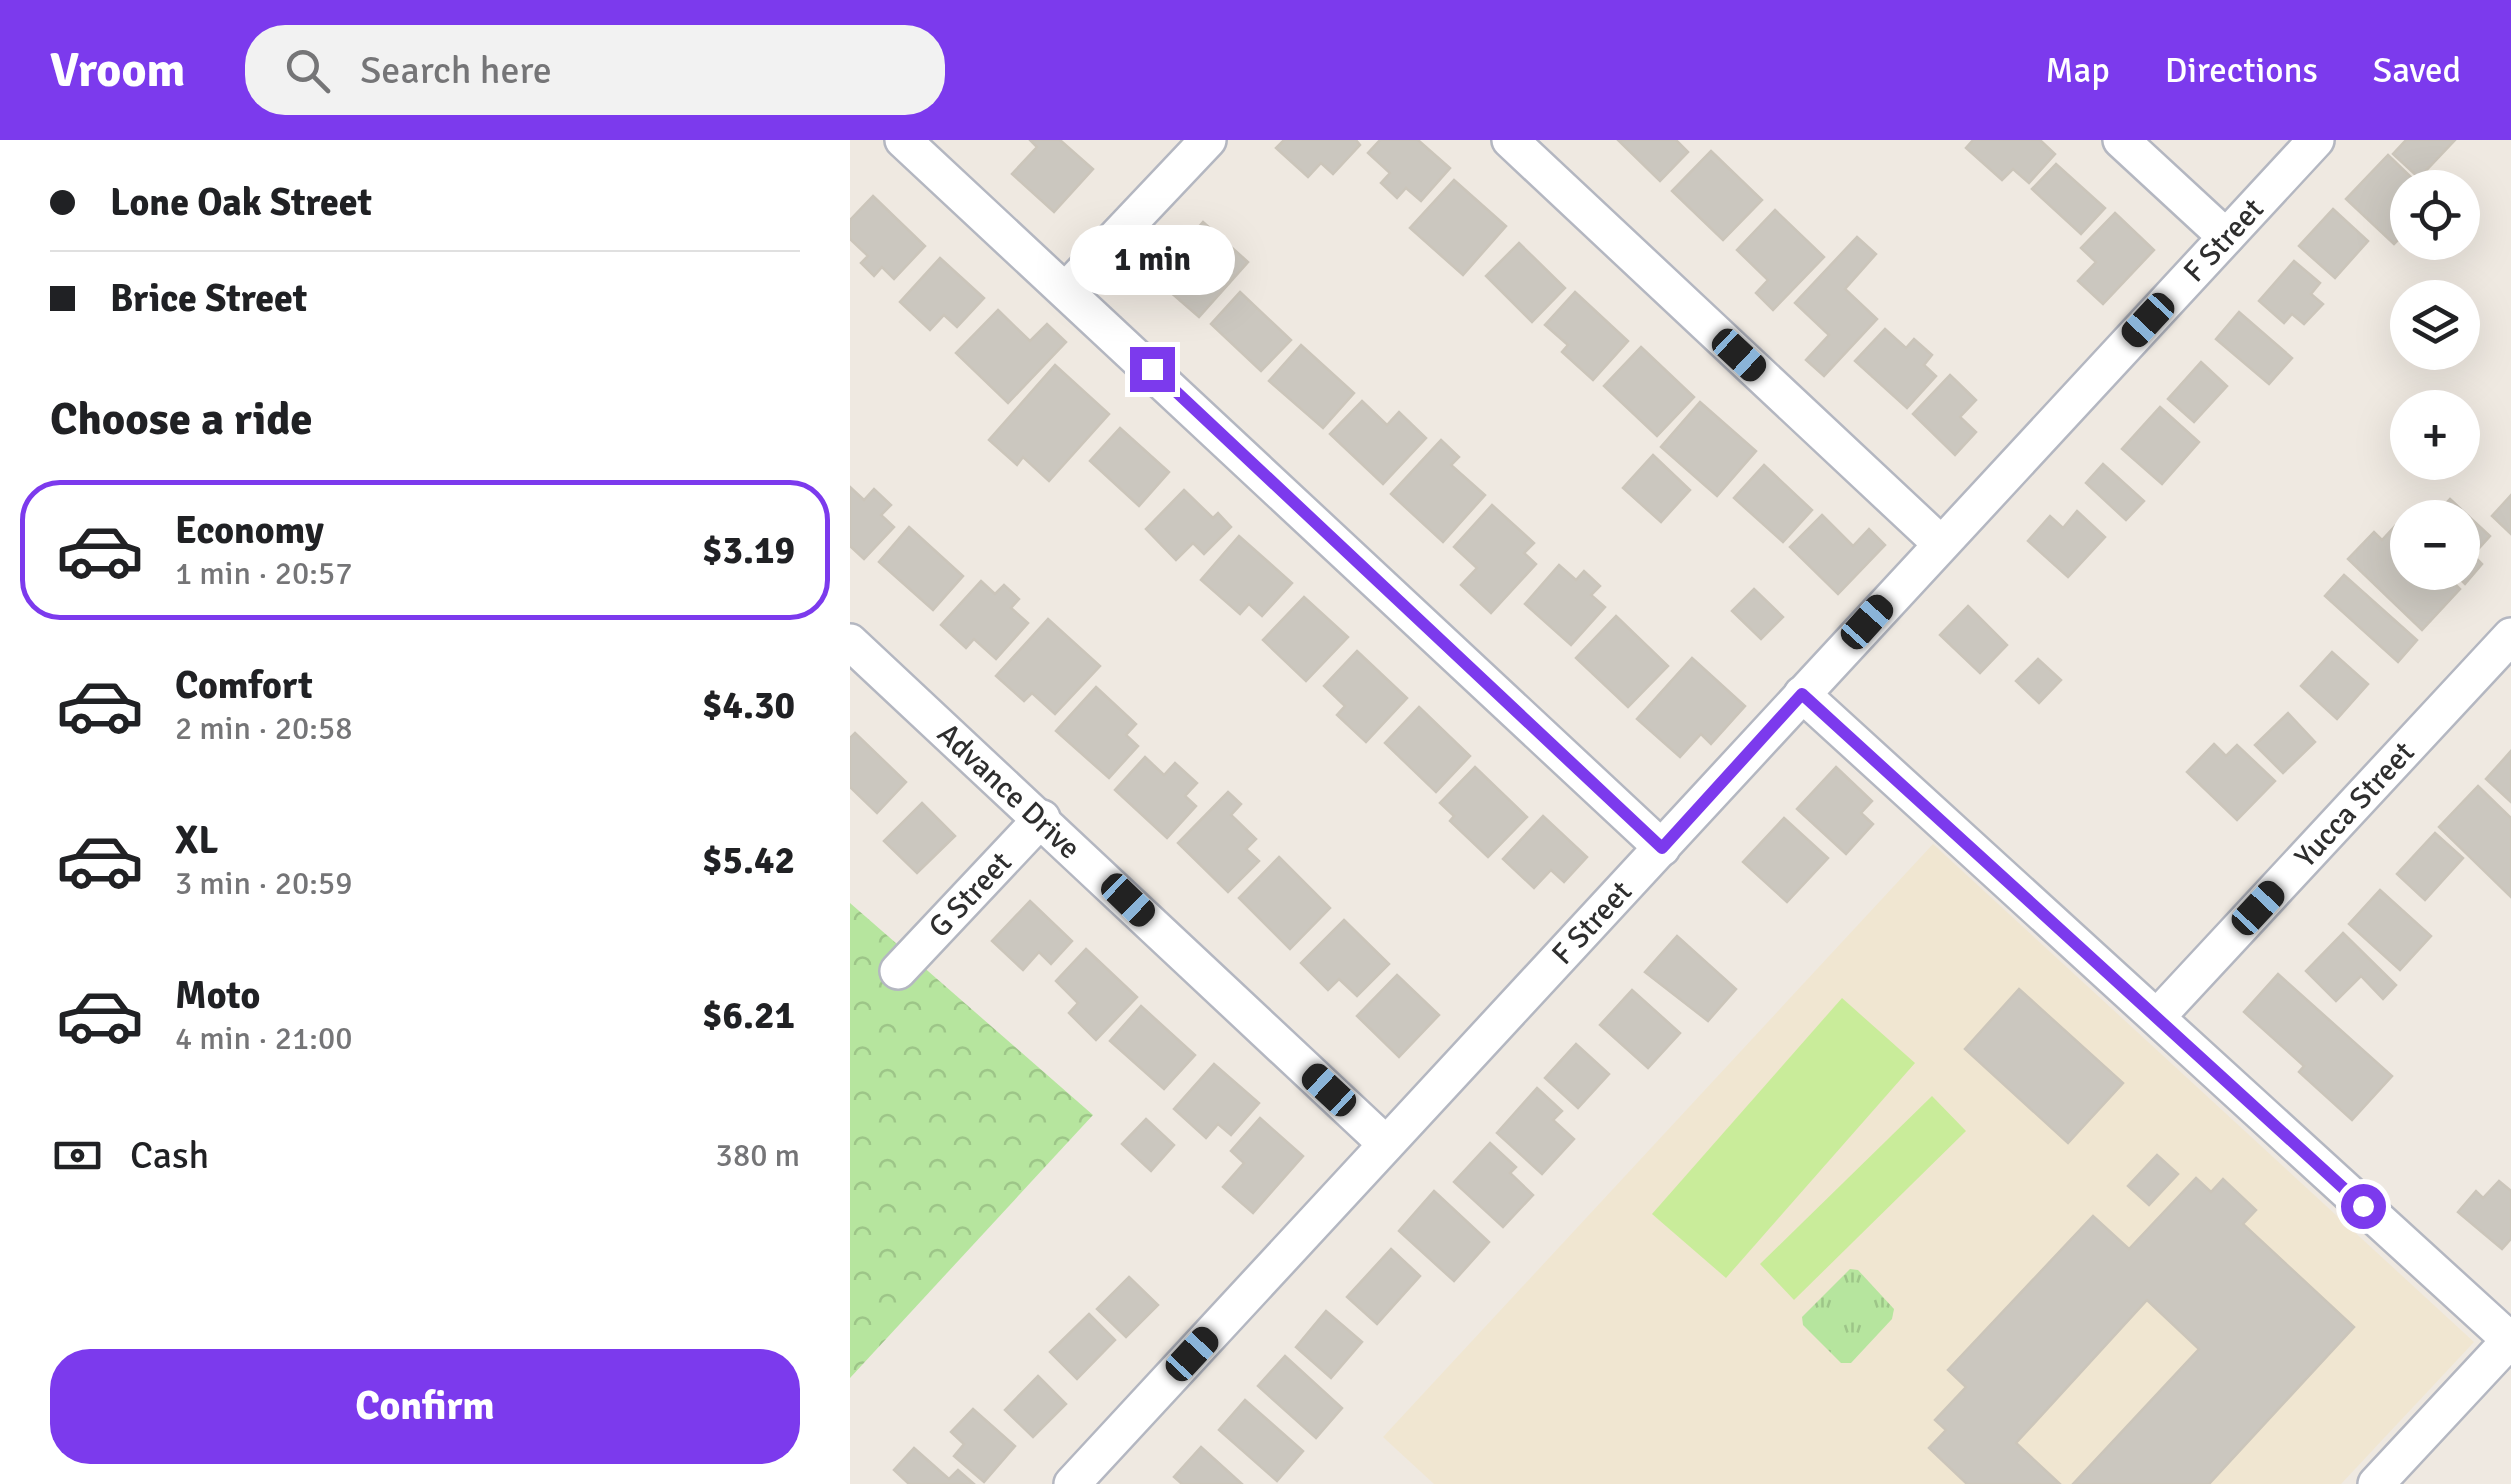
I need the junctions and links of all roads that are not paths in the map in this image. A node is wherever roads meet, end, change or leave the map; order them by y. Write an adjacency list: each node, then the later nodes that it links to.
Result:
1 (903, 140): 7 (street)
2 (1208, 140): 7 (street)
3 (1510, 140): 8 (street)
4 (2121, 140): 6 (street)
5 (2316, 140): 6 (street, F Street)
6 (2226, 238): 8 (street, F Street)
7 (1067, 289): 13 (street)
8 (1940, 542): 11 (street, F Street)
9 (2511, 636): 15 (street, Yucca Street)
10 (850, 642): 12 (street, Advance Drive)
11 (1802, 694): 13 (street, F Street); 15 (street)
12 (1042, 818): 14 (street, G Street); 16 (street, Advance Drive)
13 (1662, 848): 16 (street, F Street)
14 (898, 971)
15 (2158, 1017): 17 (street)
16 (1386, 1144): 18 (street, F Street)
17 (2511, 1340): 19 (street)
18 (1072, 1484)
19 (2376, 1484)

